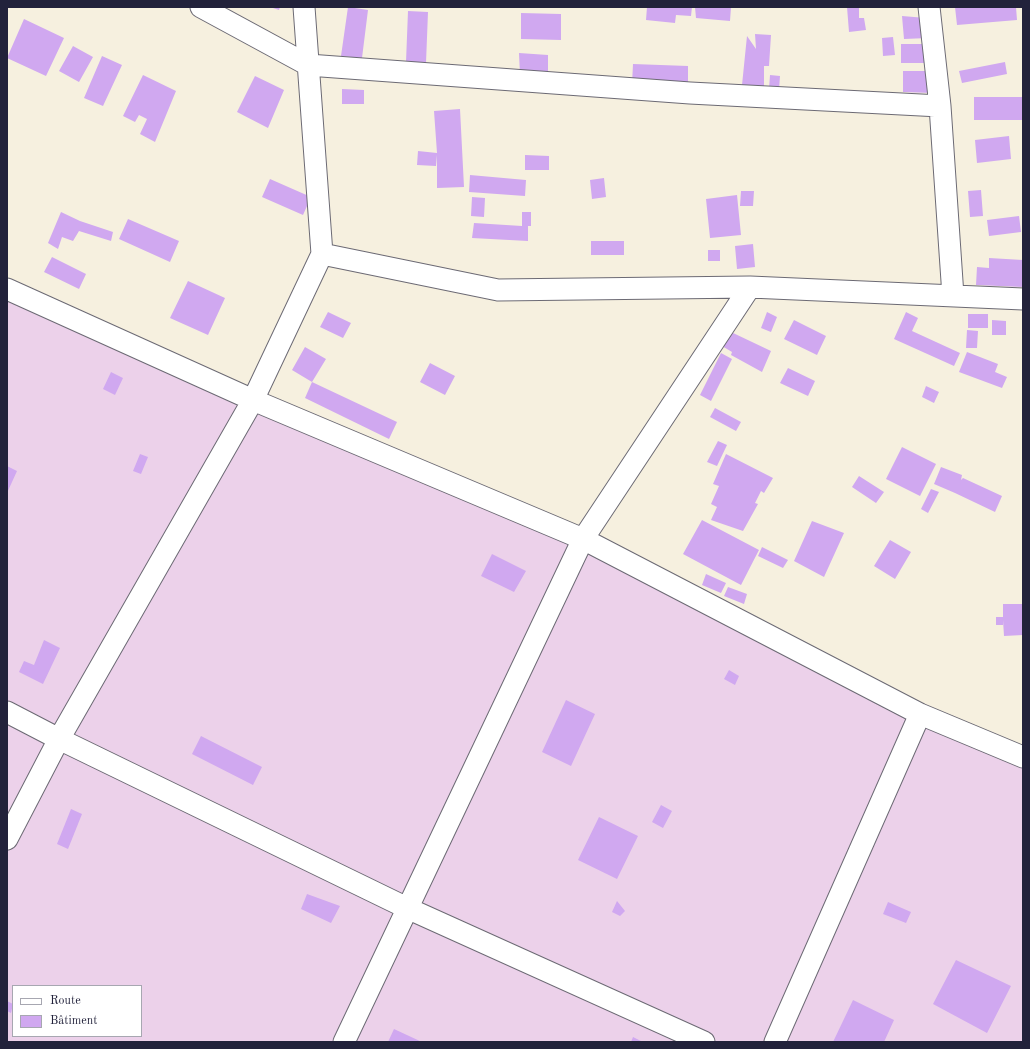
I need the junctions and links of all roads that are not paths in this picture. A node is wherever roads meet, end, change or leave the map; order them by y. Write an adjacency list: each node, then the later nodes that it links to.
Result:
1 (201, 7): 4 (street)
2 (304, 7): 4 (street)
3 (929, 7): 5 (street)
4 (308, 65): 5 (street); 6 (street)
5 (940, 106): 9 (street)
6 (322, 254): 7 (street); 11 (street)
7 (750, 287): 9 (street); 12 (street)
8 (7, 289): 11 (street)
9 (953, 296): 10 (street)
10 (1023, 299)
11 (253, 400): 12 (street); 15 (street)
12 (583, 539): 14 (street); 18 (street)
13 (7, 712): 15 (street)
14 (920, 714): 16 (street); 21 (street)
15 (59, 739): 17 (street); 18 (street)
16 (1023, 757)
17 (7, 839)
18 (408, 908): 19 (street); 20 (street)
19 (344, 1042)
20 (704, 1042)
21 (775, 1042)

